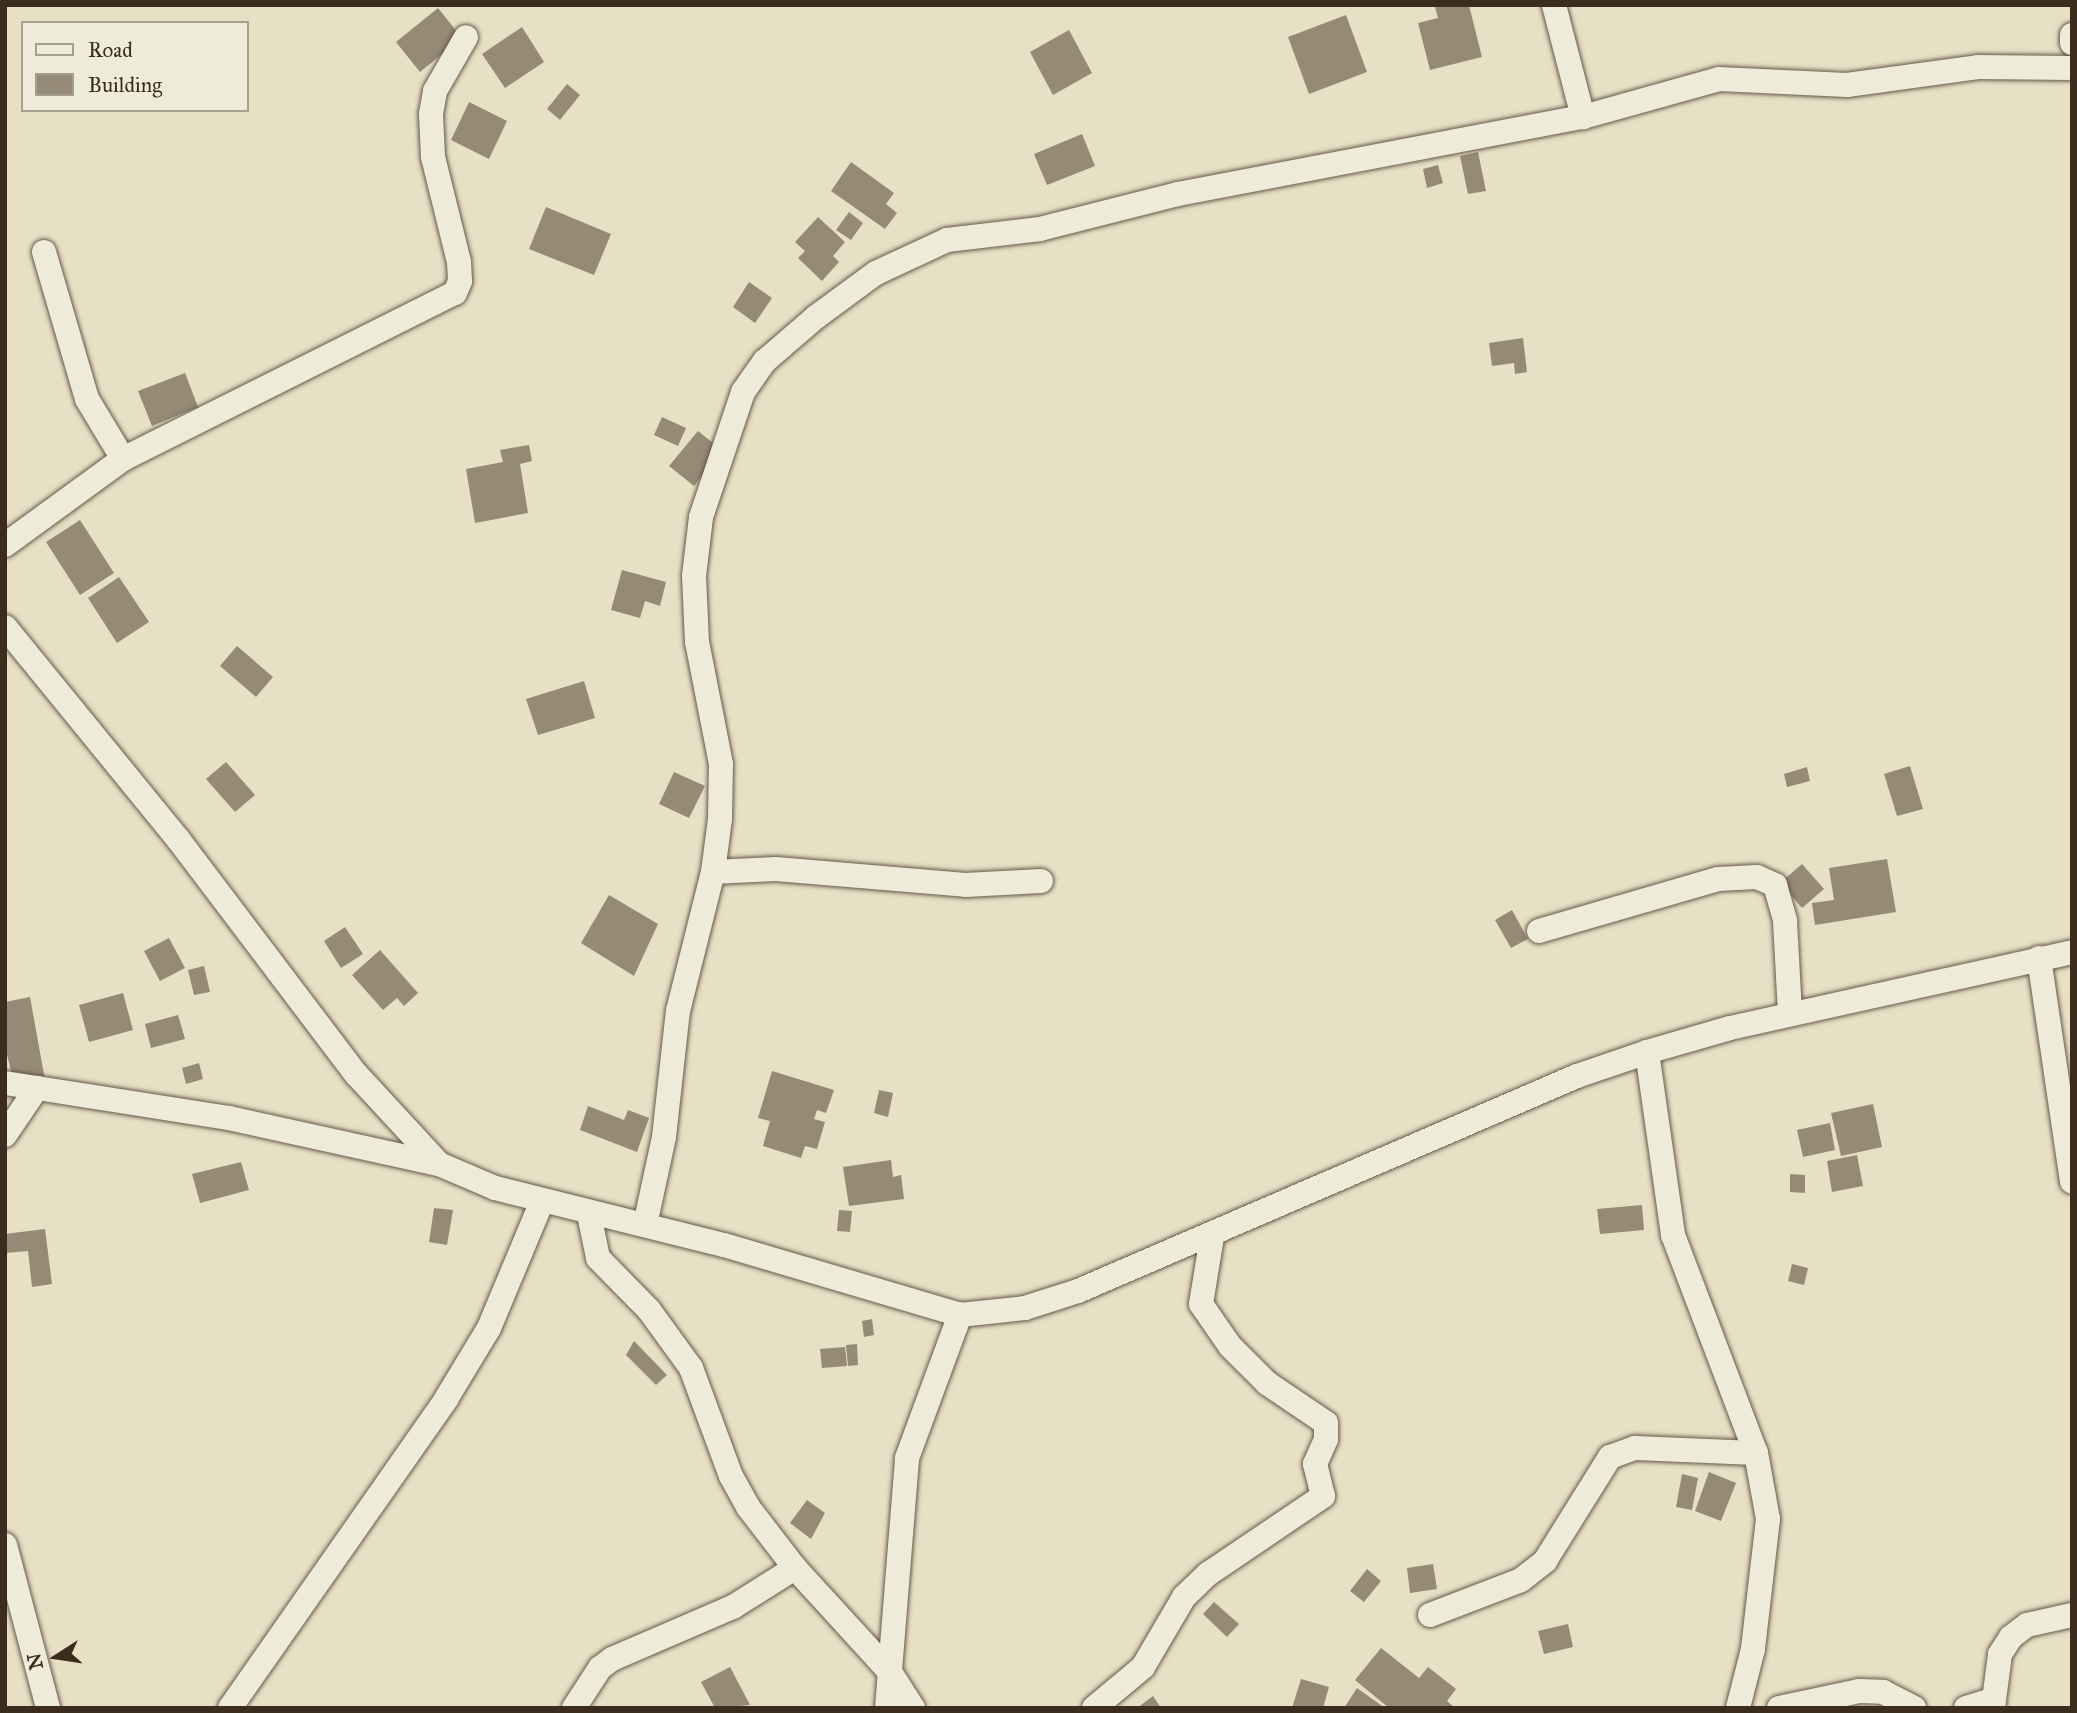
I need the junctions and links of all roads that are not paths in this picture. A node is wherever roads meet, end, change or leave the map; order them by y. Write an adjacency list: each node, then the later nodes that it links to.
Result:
1 (1554, 5): 6 (street)
2 (2072, 35): 4 (street)
3 (466, 37): 8 (street)
4 (2072, 43)
5 (2072, 68): 6 (street)
6 (1583, 117): 11 (street)
7 (44, 252): 8 (street)
8 (123, 459): 9 (street)
9 (5, 545)
10 (5, 627): 21 (street)
11 (713, 872): 12 (street); 25 (street)
12 (1041, 881)
13 (1539, 932): 16 (street)
14 (2072, 952): 15 (street)
15 (2039, 958): 16 (street); 22 (street)
16 (1790, 1014): 17 (street)
17 (1647, 1052): 26 (street); 28 (street)
18 (5, 1083): 19 (street)
19 (37, 1088): 20 (street); 21 (street)
20 (5, 1135)
21 (439, 1164): 23 (street)
22 (2072, 1182)
23 (542, 1201): 24 (street); 37 (street)
24 (589, 1214): 25 (street); 30 (street)
25 (645, 1225): 27 (street)
26 (1212, 1237): 27 (street); 41 (street)
27 (960, 1315): 34 (street)
28 (1756, 1453): 32 (street); 42 (street)
29 (5, 1545): 31 (street)
30 (795, 1568): 34 (street); 38 (street)
31 (12, 1581): 36 (street)
32 (1430, 1615)
33 (2072, 1615): 35 (street)
34 (890, 1672): 39 (street); 40 (street)
35 (1993, 1704): 45 (street)
36 (48, 1708)
37 (230, 1708)
38 (574, 1708)
39 (887, 1708)
40 (914, 1708)
41 (1094, 1708)
42 (1738, 1708)
43 (1779, 1708): 44 (street)
44 (1914, 1708)
45 (1966, 1708)

